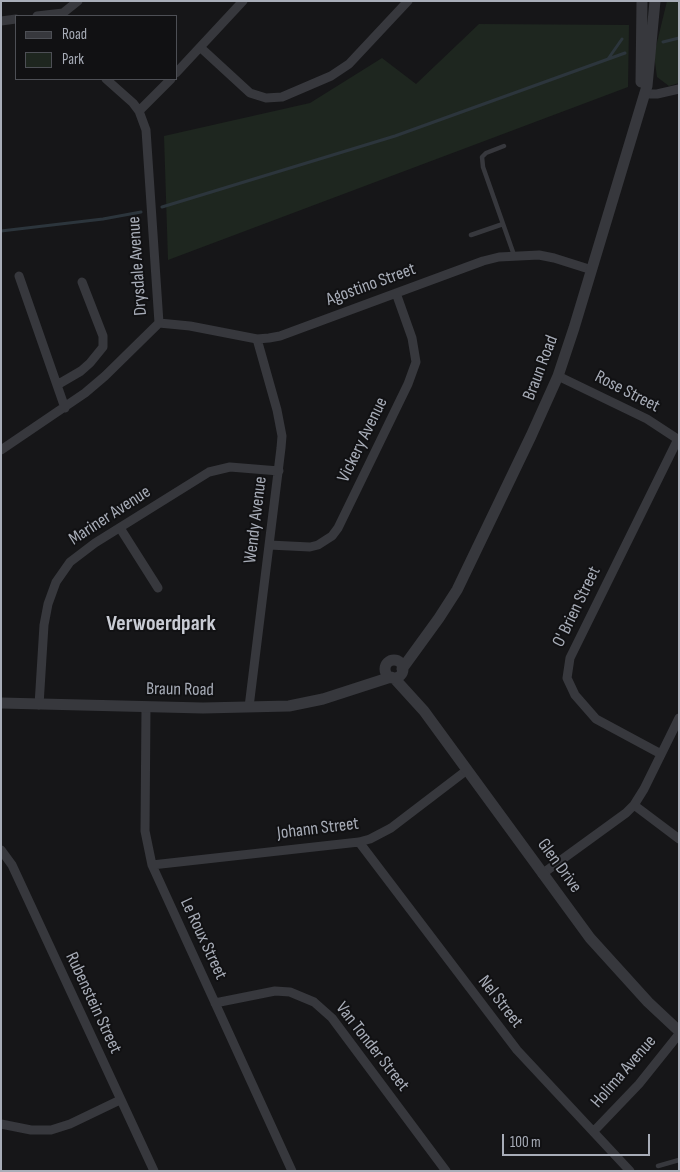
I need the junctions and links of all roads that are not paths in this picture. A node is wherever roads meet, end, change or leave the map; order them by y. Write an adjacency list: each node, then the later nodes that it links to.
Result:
1 (78, 1): 6 (street)
2 (243, 1): 10 (street)
3 (408, 1): 10 (street)
4 (642, 1): 15 (street, Braun Road)
5 (655, 1): 15 (street, Braun Road)
6 (64, 14): 7 (street)
7 (50, 15)
8 (15, 19): 9 (street)
9 (1, 22)
10 (201, 48): 11 (street)
11 (178, 71)
12 (107, 80): 16 (street)
13 (170, 80): 16 (street)
14 (679, 88): 15 (street)
15 (644, 94): 21 (street, Braun Road)
16 (140, 111): 25 (street, Drysdale Avenue)
17 (504, 146): 18 (lane)
18 (503, 224): 19 (lane); 20 (lane)
19 (471, 235)
20 (514, 255): 21 (street, Agostino Street); 24 (street, Agostino Street)
21 (592, 270): 27 (street, Braun Road)
22 (19, 276): 28 (street)
23 (82, 282): 28 (street)
24 (396, 293): 26 (street, Agostino Street); 34 (street, Vickery Avenue)
25 (159, 323): 26 (street, Agostino Street); 29 (street, Drysdale Avenue)
26 (257, 339): 32 (street, Wendy Avenue)
27 (558, 376): 30 (street, Rose Street); 37 (street, Braun Road)
28 (57, 385): 29 (street)
29 (65, 408): 31 (street, Drysdale Avenue)
30 (678, 440): 44 (street, O' Brien Street)
31 (1, 450)
32 (279, 471): 33 (street, Mariner Avenue); 34 (street, Wendy Avenue)
33 (120, 528): 35 (street); 40 (street, Mariner Avenue)
34 (269, 545): 42 (street, Wendy Avenue)
35 (158, 588)
36 (386, 666): 37 (street, Glen Drive); 38 (street, Braun Road)
37 (397, 671): 38 (street, Braun Road); 45 (street, Glen Drive)
38 (356, 687): 42 (street, Braun Road)
39 (1, 703): 40 (street, Braun Road)
40 (39, 704): 41 (street, Braun Road)
41 (146, 707): 42 (street, Braun Road); 50 (street, Le Roux Street)
42 (249, 707)
43 (679, 718): 44 (street)
44 (661, 754): 46 (street)
45 (467, 770): 48 (street, Johann Street); 51 (street, Glen Drive)
46 (634, 805): 47 (street); 51 (street)
47 (679, 839)
48 (359, 842): 50 (street, Johann Street); 56 (street, Nel Street)
49 (1, 850): 54 (street, Rubenstein Street)
50 (152, 865): 52 (street, Le Roux Street)
51 (542, 874): 53 (street, Glen Drive)
52 (215, 1003): 60 (street, Le Roux Street); 61 (street, Van Tonder Street)
53 (679, 1032): 56 (street, Holima Avenue)
54 (120, 1100): 55 (street); 59 (street, Rubenstein Street)
55 (1, 1124)
56 (594, 1131): 62 (street, Nel Street)
57 (679, 1160): 58 (lane)
58 (658, 1166)
59 (154, 1171)
60 (292, 1171)
61 (446, 1171)
62 (630, 1171)

